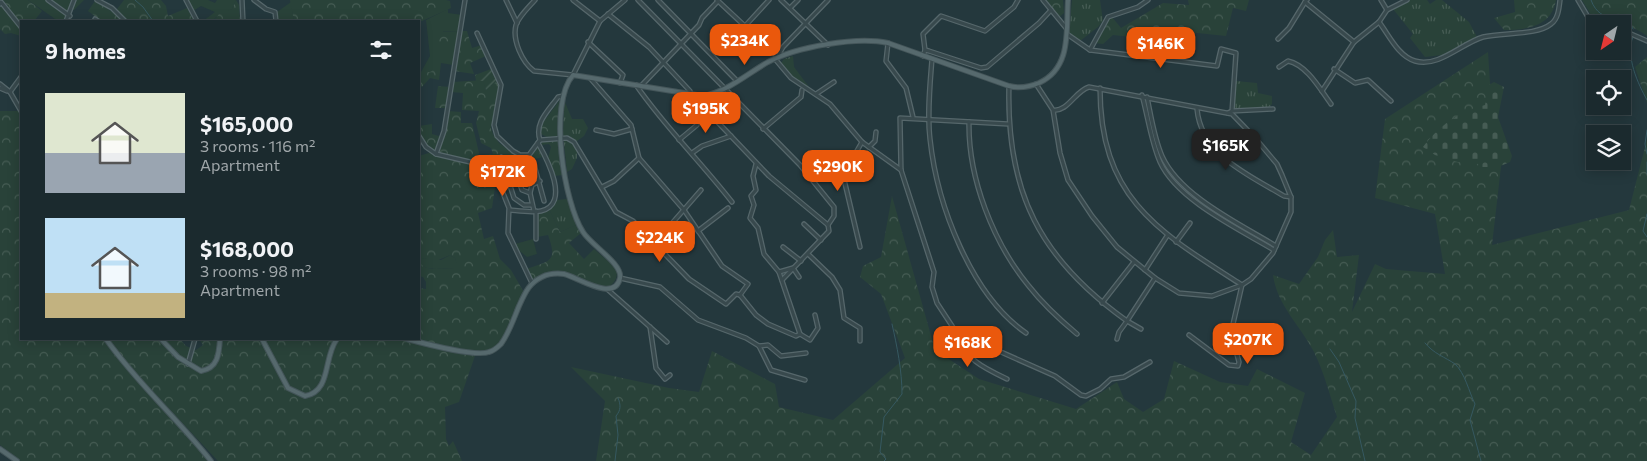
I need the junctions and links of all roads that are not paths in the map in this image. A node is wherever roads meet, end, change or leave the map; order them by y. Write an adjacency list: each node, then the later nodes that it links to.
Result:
1 (48, 0): 34 (street)
2 (74, 0): 34 (street)
3 (97, 0): 36 (street)
4 (186, 0): 37 (street)
5 (242, 0): 38 (street)
6 (254, 0): 39 (street)
7 (465, 0): 112 (street)
8 (506, 0): 43 (street)
9 (535, 0): 43 (street)
10 (572, 0): 40 (street)
11 (625, 0): 32 (street)
12 (638, 0): 56 (street)
13 (658, 0): 48 (street)
14 (769, 0): 44 (street)
15 (781, 0): 29 (street)
16 (798, 0): 29 (street)
17 (828, 0): 41 (street)
18 (1018, 0): 58 (street)
19 (1042, 0): 30 (street)
20 (1068, 0): 46 (main road)
21 (1148, 0): 59 (street)
22 (1381, 0): 31 (street)
23 (1407, 0): 31 (street)
24 (1560, 0): 42 (street)
25 (1578, 0): 33 (street)
26 (717, 1): 44 (street); 48 (street)
27 (1306, 1): 51 (street); 54 (street)
28 (0, 2): 45 (street)
29 (790, 8): 41 (street)
30 (1051, 10): 46 (street); 58 (street)
31 (1387, 10): 42 (street)
32 (608, 14): 40 (street); 63 (street)
33 (1587, 15)
34 (70, 16): 35 (street)
35 (67, 20)
36 (125, 20)
37 (196, 20)
38 (243, 20)
39 (276, 20)
40 (600, 21): 53 (street)
41 (806, 22): 57 (street); 61 (street)
42 (1379, 22): 54 (street)
43 (517, 23): 66 (street)
44 (746, 25): 61 (street)
45 (20, 26)
46 (1066, 28): 49 (main road)
47 (477, 33): 109 (street)
48 (691, 33): 56 (street); 69 (street)
49 (1066, 34): 59 (street); 73 (main road)
50 (1631, 34): 52 (street)
51 (1278, 39)
52 (1647, 41)
53 (588, 42): 66 (street); 71 (street)
54 (1354, 42): 65 (street)
55 (888, 43): 57 (main road); 60 (main road); 96 (street)
56 (680, 44): 63 (street); 78 (street)
57 (828, 45): 61 (main road)
58 (925, 50): 60 (street)
59 (1090, 50): 94 (street)
60 (923, 56): 62 (main road)
61 (777, 57): 69 (main road); 82 (street)
62 (932, 59): 75 (main road); 97 (street)
63 (663, 62): 74 (street); 83 (street)
64 (1279, 67): 80 (street)
65 (1334, 70): 80 (street); 88 (street)
66 (572, 76): 68 (main road); 84 (main road)
67 (20, 78): 81 (street)
68 (590, 78): 71 (main road); 101 (street)
69 (737, 81): 78 (main road)
70 (834, 82): 82 (street)
71 (620, 83): 74 (main road)
72 (0, 84): 81 (street)
73 (1036, 84): 75 (main road); 93 (street)
74 (638, 85): 83 (main road); 108 (street)
75 (1009, 86): 99 (street)
76 (0, 88): 81 (street)
77 (1100, 88): 86 (street); 93 (street); 139 (street)
78 (723, 89): 85 (main road); 102 (street)
79 (802, 90): 102 (street)
80 (1322, 91): 89 (street)
81 (10, 92): 92 (street)
82 (815, 94): 110 (street)
83 (690, 95): 85 (main road)
84 (563, 96): 107 (main road); 109 (street)
85 (698, 96): 105 (street)
86 (1142, 96): 87 (street); 95 (street)
87 (1147, 97): 90 (street); 95 (street)
88 (1391, 101)
89 (1331, 104)
90 (1197, 109): 94 (street); 125 (street)
91 (1272, 109): 94 (street)
92 (20, 110)
93 (1053, 110): 149 (street)
94 (1230, 112): 125 (street)
95 (1149, 116): 123 (street)
96 (913, 117): 97 (street); 119 (street)
97 (930, 118): 98 (street); 168 (street)
98 (968, 122): 99 (street); 169 (street)
99 (1008, 124): 161 (street)
100 (697, 125): 108 (street)
101 (632, 129): 103 (street); 115 (street)
102 (763, 129): 135 (street)
103 (596, 130)
104 (876, 132): 111 (street)
105 (731, 136): 113 (street); 118 (street)
106 (420, 138): 112 (street)
107 (561, 138): 109 (street); 121 (street); 154 (main road)
108 (678, 139): 113 (street)
109 (539, 141): 132 (street)
110 (862, 142): 111 (street); 145 (street)
111 (869, 147): 119 (street)
112 (436, 154): 130 (street)
113 (692, 154): 127 (street)
114 (501, 157): 128 (street)
115 (640, 158): 121 (street); 131 (street)
116 (512, 159): 124 (street)
117 (533, 161): 120 (street)
118 (756, 164): 135 (street); 152 (street)
119 (901, 170): 166 (street)
120 (540, 181): 124 (street); 126 (street)
121 (602, 187): 143 (street)
122 (701, 190): 131 (street)
123 (1187, 191): 136 (street); 137 (street)
124 (530, 193): 128 (street)
125 (1291, 197): 146 (street)
126 (544, 201)
127 (732, 202)
128 (532, 205): 132 (street)
129 (728, 208): 138 (street)
130 (510, 210): 132 (street); 157 (street)
131 (684, 210): 138 (street); 143 (street)
132 (535, 211): 140 (street)
133 (1190, 223): 142 (street)
134 (804, 224): 141 (street)
135 (828, 225): 141 (street)
136 (1242, 225): 137 (street); 146 (street)
137 (1240, 229): 146 (street)
138 (698, 231): 160 (street)
139 (1168, 236): 142 (street); 151 (street)
140 (536, 239)
141 (821, 240): 147 (street)
142 (1176, 242): 158 (street)
143 (654, 244): 160 (street)
144 (783, 247): 148 (street)
145 (860, 247)
146 (1275, 248): 158 (street)
147 (808, 254): 148 (street); 179 (street)
148 (801, 261): 150 (street)
149 (1134, 262): 151 (street); 161 (street)
150 (793, 268): 152 (street); 153 (street); 156 (street)
151 (1144, 270): 155 (street)
152 (779, 272): 156 (street)
153 (799, 277)
154 (620, 278): 159 (main road); 181 (street)
155 (1155, 278): 158 (street); 163 (street)
156 (782, 280): 167 (street)
157 (532, 283): 159 (main road); 178 (main road)
158 (1242, 285): 170 (street)
159 (607, 289): 164 (street)
160 (740, 295): 167 (street)
161 (1102, 303): 163 (street)
162 (815, 315): 167 (street)
163 (1127, 321): 165 (street); 171 (street)
164 (649, 326): 180 (street); 185 (street)
165 (1141, 329)
166 (956, 332): 183 (street); 186 (street)
167 (800, 334)
168 (1026, 334)
169 (1077, 334)
170 (1188, 335)
171 (1118, 339)
172 (107, 340): 190 (main road)
173 (162, 340): 184 (main road)
174 (195, 340): 184 (street)
175 (220, 340): 184 (main road)
176 (263, 340): 177 (main road)
177 (336, 340)
178 (412, 340)
179 (860, 341)
180 (667, 342)
181 (759, 346): 182 (street); 187 (street)
182 (806, 354)
183 (1150, 362)
184 (188, 365)
185 (670, 375)
186 (1007, 379)
187 (804, 380)
188 (0, 449): 189 (main road)
189 (17, 461)
190 (211, 461)

